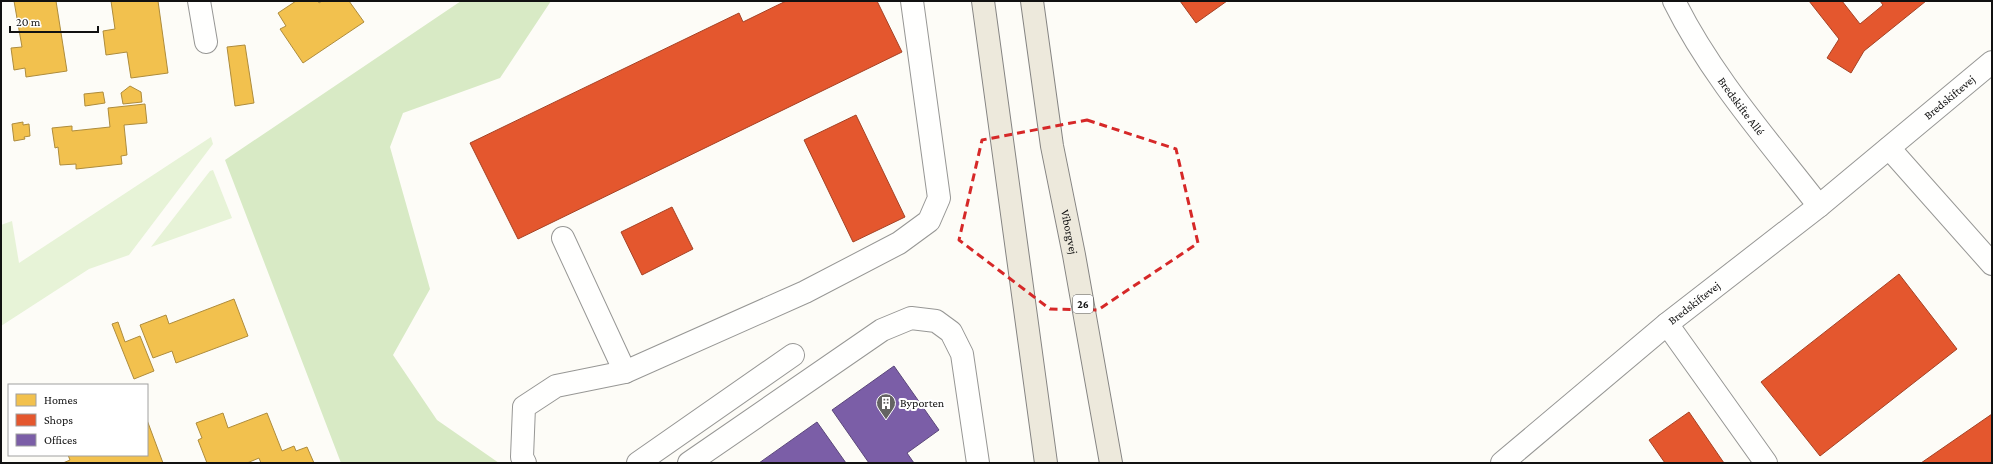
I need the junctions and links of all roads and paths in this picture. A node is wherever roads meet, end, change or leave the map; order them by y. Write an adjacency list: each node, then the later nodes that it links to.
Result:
1 (199, 1): 6 (street)
2 (912, 1): 14 (street)
3 (983, 1): 19 (main road)
4 (1032, 1): 20 (main road, Viborgvej / 26)
5 (1674, 1): 9 (street, Bredskifte Allé)
6 (206, 42)
7 (1992, 62): 8 (street, Bredskiftevej)
8 (1889, 148): 9 (street, Bredskiftevej); 11 (street)
9 (1819, 206): 12 (street, Bredskiftevej)
10 (563, 238): 14 (street)
11 (1992, 264)
12 (1668, 324): 21 (street, Bredskiftevej); 22 (street)
13 (793, 355): 16 (street)
14 (625, 372): 15 (street)
15 (525, 463)
16 (638, 463)
17 (690, 463): 18 (street)
18 (978, 463)
19 (1046, 463)
20 (1111, 463)
21 (1502, 463)
22 (1766, 463)

